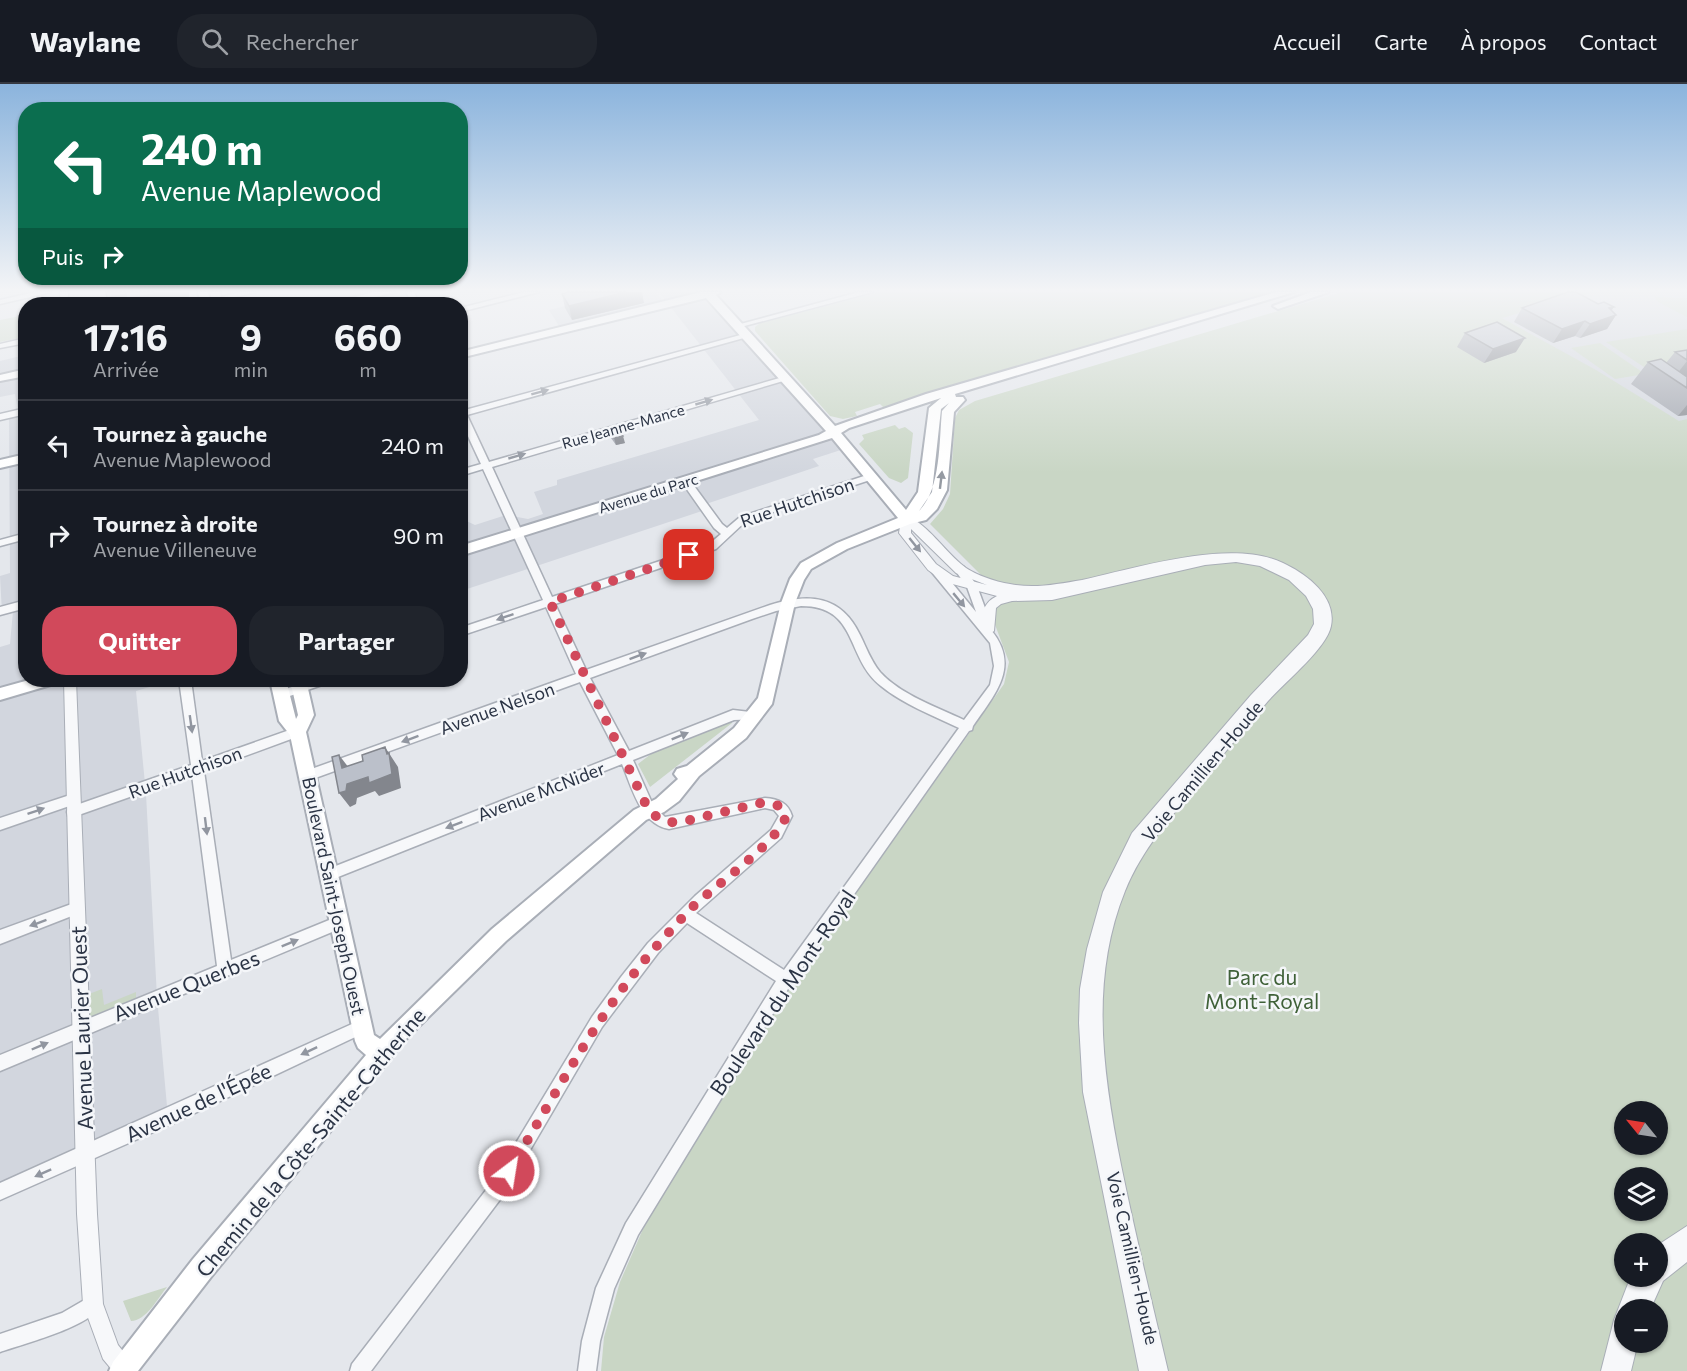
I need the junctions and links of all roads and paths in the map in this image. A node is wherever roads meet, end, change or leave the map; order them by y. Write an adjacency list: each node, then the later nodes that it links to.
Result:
1 (686, 352): 11 (street, one-way to 1)
2 (762, 352): 8 (main road)
3 (1088, 352): 5 (main road, Avenue du Parc)
4 (1121, 352): 9 (main road, Avenue du Parc)
5 (1025, 371): 10 (main road, Avenue du Parc); 15 (main road, Avenue du Parc)
6 (18, 374): 7 (main road)
7 (0, 378)
8 (786, 379): 15 (main road); 18 (street, Rue Jeanne-Mance, one-way to 8)
9 (959, 400): 10 (main road, Avenue du Parc); 22 (main road, Chemin de la Côte-Sainte-Catherine, one-way to 9)
10 (934, 408): 15 (main road, Avenue du Parc); 22 (main road)
11 (468, 409)
12 (18, 413): 13 (street)
13 (0, 417)
14 (468, 426): 18 (street)
15 (834, 432): 20 (main road); 21 (main road, Avenue du Parc)
16 (18, 460): 17 (main road)
17 (0, 464)
18 (486, 465): 19 (street, Rue Jeanne-Mance); 24 (street)
19 (468, 470)
20 (870, 477): 22 (main road); 23 (street, Rue Hutchison)
21 (686, 481): 23 (street); 24 (main road, Avenue du Parc)
22 (907, 520): 28 (street, Boulevard du Mont-Royal, one-way to 28); 29 (street, Boulevard du Mont-Royal); 33 (main road, Chemin de la Côte-Sainte-Catherine)
23 (727, 532): 32 (street, Rue Hutchison)
24 (517, 533): 27 (main road, Avenue du Parc); 32 (street)
25 (18, 538): 26 (street)
26 (0, 543)
27 (468, 548)
28 (932, 567): 30 (street, Boulevard du Mont-Royal); 37 (street, Boulevard du Mont-Royal, one-way to 37)
29 (960, 570): 30 (street, Boulevard du Mont-Royal); 79 (street, Voie Camillien-Houde)
30 (972, 586): 31 (street, Voie Camillien-Houde); 37 (street, Boulevard du Mont-Royal)
31 (1014, 597): 37 (street); 78 (street, Voie Camillien-Houde)
32 (550, 602): 36 (street, Rue Hutchison, one-way to 36); 38 (street)
33 (788, 603): 38 (street, Avenue Nelson, one-way to 33); 45 (main road, Chemin de la Côte-Sainte-Catherine); 46 (street, Avenue Nelson)
34 (18, 606): 35 (street)
35 (0, 612)
36 (468, 629)
37 (988, 631): 46 (street, Boulevard du Mont-Royal)
38 (584, 676): 48 (street); 50 (street, Avenue Nelson, one-way to 50)
39 (24, 687): 44 (main road)
40 (69, 687): 51 (street, Avenue Laurier Ouest)
41 (186, 687): 49 (street, one-way to 49)
42 (280, 687): 47 (main road, Boulevard Saint-Joseph Ouest)
43 (300, 687): 47 (main road, Boulevard Saint-Joseph Ouest)
44 (0, 694)
45 (755, 716): 48 (street, Avenue McNider, one-way to 45); 52 (main road, Chemin de la Côte-Sainte-Catherine)
46 (968, 727): 60 (street, Boulevard du Mont-Royal)
47 (298, 732): 49 (street, Rue Hutchison); 50 (main road, Boulevard Saint-Joseph Ouest)
48 (626, 758): 52 (street); 54 (street, Avenue McNider, one-way to 54)
49 (198, 768): 51 (street, Rue Hutchison); 59 (street, one-way to 59)
50 (307, 776): 54 (main road, Boulevard Saint-Joseph Ouest)
51 (73, 805): 53 (street, Rue Hutchison, one-way to 51); 55 (street, Avenue Laurier Ouest)
52 (648, 809): 56 (street); 63 (main road, Chemin de la Côte-Sainte-Catherine)
53 (0, 824)
54 (328, 875): 57 (main road, Boulevard Saint-Joseph Ouest)
55 (77, 908): 58 (street, one-way to 58); 62 (street, Avenue Laurier Ouest)
56 (686, 914): 60 (street); 76 (street)
57 (339, 922): 59 (street, Avenue Querbes, one-way to 57); 61 (main road, Boulevard Saint-Joseph Ouest)
58 (0, 937)
59 (225, 969): 62 (street, Avenue Querbes)
60 (786, 979): 77 (street, Boulevard du Mont-Royal)
61 (363, 1026): 63 (main road, Boulevard Saint-Joseph Ouest); 65 (street, Avenue de l'Épée, one-way to 65)
62 (80, 1029): 64 (street, Avenue Querbes, one-way to 62); 65 (street, Avenue Laurier Ouest)
63 (381, 1053): 75 (main road, Chemin de la Côte-Sainte-Catherine)
64 (0, 1063)
65 (86, 1154): 66 (street, Avenue de l'Épée, one-way to 66); 71 (street, Avenue Laurier Ouest)
66 (0, 1192)
67 (1687, 1236): 68 (street)
68 (1668, 1250)
69 (1687, 1250): 70 (street)
70 (1668, 1263)
71 (93, 1304): 72 (street); 75 (street, Avenue Laurier Ouest)
72 (0, 1343)
73 (1616, 1353): 80 (street)
74 (1625, 1353): 81 (street)
75 (123, 1370)
76 (359, 1371)
77 (587, 1371)
78 (1149, 1371)
79 (1158, 1371)
80 (1611, 1371)
81 (1621, 1371)

